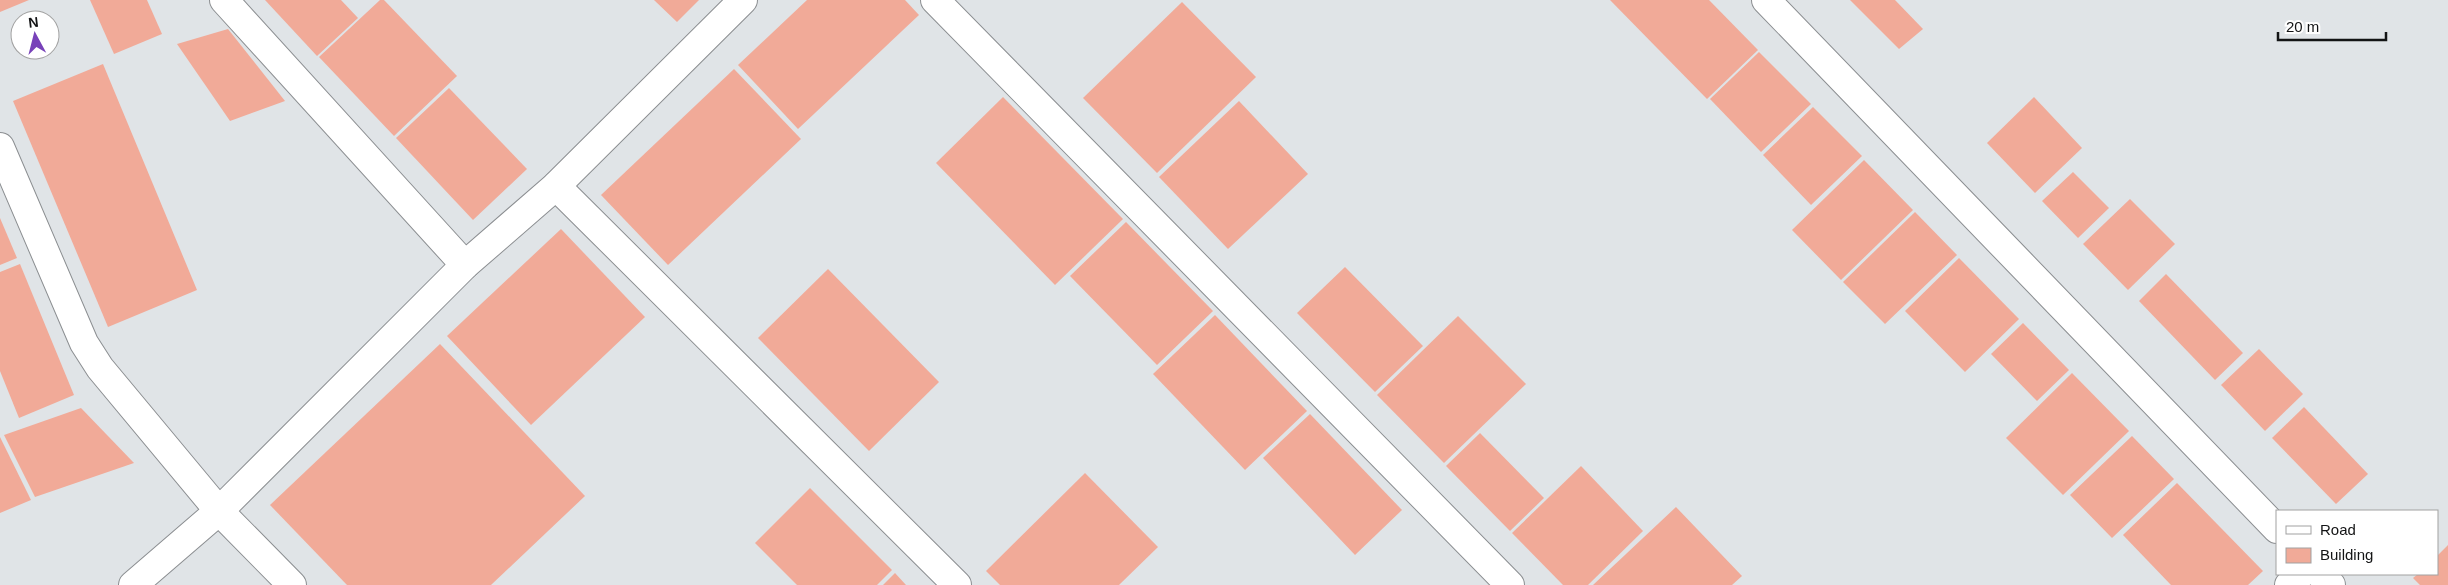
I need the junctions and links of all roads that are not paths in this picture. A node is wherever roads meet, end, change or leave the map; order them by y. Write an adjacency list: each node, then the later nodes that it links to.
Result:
1 (224, 0): 7 (street)
2 (743, 0): 6 (street)
3 (935, 0): 15 (street)
4 (1766, 0): 9 (street)
5 (0, 147): 8 (street)
6 (556, 186): 7 (street); 14 (street)
7 (465, 266): 8 (street)
8 (220, 511): 12 (street); 13 (street)
9 (2276, 528)
10 (2300, 575): 16 (street)
11 (2321, 575): 17 (street)
12 (133, 585)
13 (292, 585)
14 (957, 585)
15 (1510, 585)
16 (2289, 585)
17 (2331, 585)

